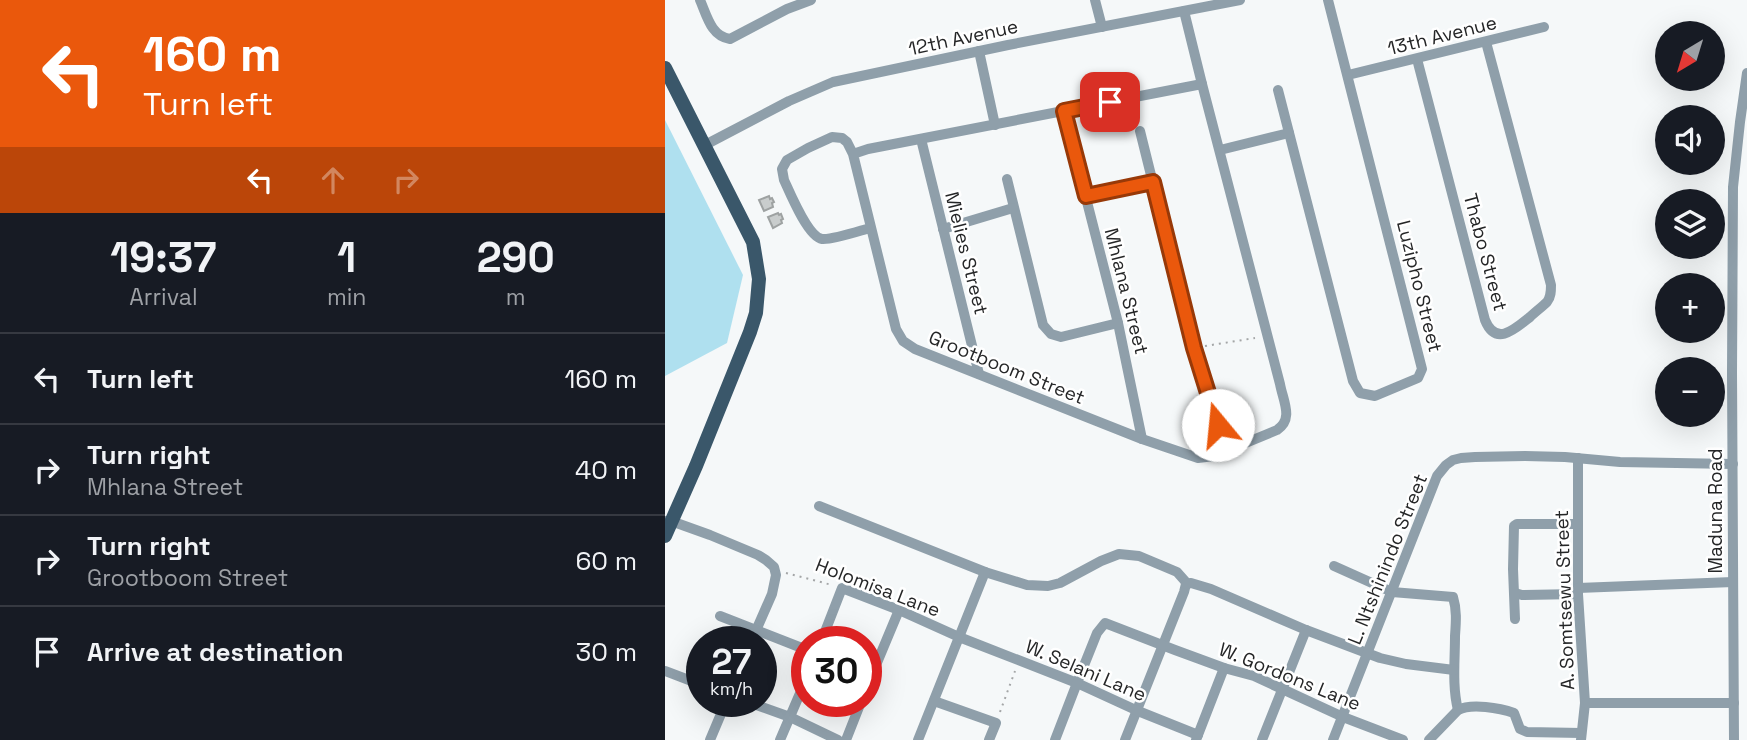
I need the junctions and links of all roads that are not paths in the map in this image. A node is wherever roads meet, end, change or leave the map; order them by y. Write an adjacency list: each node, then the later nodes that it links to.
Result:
1 (700, 0): 2 (street)
2 (811, 0)
3 (1095, 0): 7 (street)
4 (1240, 0): 6 (street, 12th Avenue)
5 (1328, 0): 14 (street, Luzipho Street)
6 (1184, 11): 7 (street, 12th Avenue); 15 (street, Grootboom Street)
7 (1102, 27): 10 (street, 12th Avenue)
8 (1544, 27): 9 (street, 13th Avenue)
9 (1486, 42): 11 (street, 13th Avenue); 11 (street, Thabo Street)
10 (979, 51): 18 (street); 22 (street, 12th Avenue)
11 (1417, 59): 14 (street, 13th Avenue)
12 (665, 68): 22 (main road)
13 (1747, 73): 36 (street, Maduna Road)
14 (1348, 75): 20 (street, Luzipho Street)
15 (1202, 84): 17 (street); 23 (street, Grootboom Street)
16 (1278, 90): 20 (street, Luzipho Street)
17 (1064, 111): 18 (street); 27 (street, Mhlana Street)
18 (995, 125): 21 (street)
19 (1140, 131): 26 (street)
20 (1289, 133): 23 (street)
21 (921, 139): 24 (street); 30 (street, Mielies Street)
22 (705, 145): 38 (main road)
23 (1220, 150): 34 (street, Grootboom Street)
24 (853, 154): 29 (street, Grootboom Street); 29 (street)
25 (1007, 179): 28 (street)
26 (1153, 182): 27 (street); 34 (street)
27 (1086, 196): 31 (street, Mhlana Street)
28 (1013, 208): 30 (street); 31 (street)
29 (870, 228): 32 (street, Grootboom Street)
30 (943, 229): 32 (street, Mielies Street)
31 (1118, 323): 33 (street, Mhlana Street)
32 (979, 374): 33 (street, Grootboom Street)
33 (1142, 439): 34 (street, Grootboom Street)
34 (1226, 451)
35 (1578, 458): 36 (street, L. Ntshinindo Street); 39 (street, A. Somtsewu Street); 46 (street, L. Ntshinindo Street)
36 (1733, 464): 43 (street, Maduna Road)
37 (819, 506): 42 (street)
38 (668, 521): 40 (main road); 52 (street)
39 (1578, 524): 45 (street, A. Somtsewu Street); 47 (street)
40 (665, 536)
41 (1334, 566): 46 (street)
42 (985, 572): 44 (street); 55 (street)
43 (1733, 582): 45 (street); 67 (street, Maduna Road)
44 (1186, 584): 54 (street); 56 (street)
45 (1578, 591): 47 (street); 66 (street, A. Somtsewu Street)
46 (1392, 592): 58 (street, L. Ntshinindo Street); 60 (street)
47 (1515, 593): 50 (street)
48 (899, 610): 53 (street, Holomisa Lane); 55 (street, Holomisa Lane); 57 (street)
49 (720, 616): 51 (street)
50 (1515, 618)
51 (744, 626)
52 (758, 626)
53 (827, 626)
54 (1306, 630): 58 (street); 64 (street)
55 (959, 638): 63 (street, W. Selani Lane); 65 (street)
56 (1163, 645): 59 (street, W. Gordons Lane); 63 (street, W. Gordons Lane); 68 (street)
57 (882, 651)
58 (1368, 652): 60 (street); 73 (street, L. Ntshinindo Street)
59 (1224, 668): 64 (street, W. Gordons Lane); 76 (street)
60 (1454, 670): 69 (street)
61 (665, 671): 62 (street)
62 (686, 679)
63 (1077, 683): 68 (street, W. Selani Lane); 83 (street)
64 (1283, 690): 73 (street, W. Gordons Lane); 85 (street)
65 (934, 701): 81 (street); 82 (street)
66 (1585, 703): 67 (street); 75 (street, A. Somtsewu Street)
67 (1734, 703): 89 (street, Maduna Road)
68 (1138, 710): 76 (street, W. Selani Lane); 84 (street)
69 (1458, 710): 75 (street); 88 (street)
70 (777, 713): 74 (street)
71 (720, 717): 77 (street)
72 (855, 717): 80 (street)
73 (1343, 717): 86 (street, L. Ntshinindo Street); 87 (street, W. Gordons Lane)
74 (790, 718): 78 (street); 79 (street)
75 (1581, 737)
76 (1197, 738)
77 (710, 740)
78 (781, 740)
79 (838, 740)
80 (846, 740)
81 (918, 740)
82 (989, 740)
83 (1055, 740)
84 (1125, 740)
85 (1262, 740)
86 (1333, 740)
87 (1403, 740)
88 (1429, 740)
89 (1734, 740)

